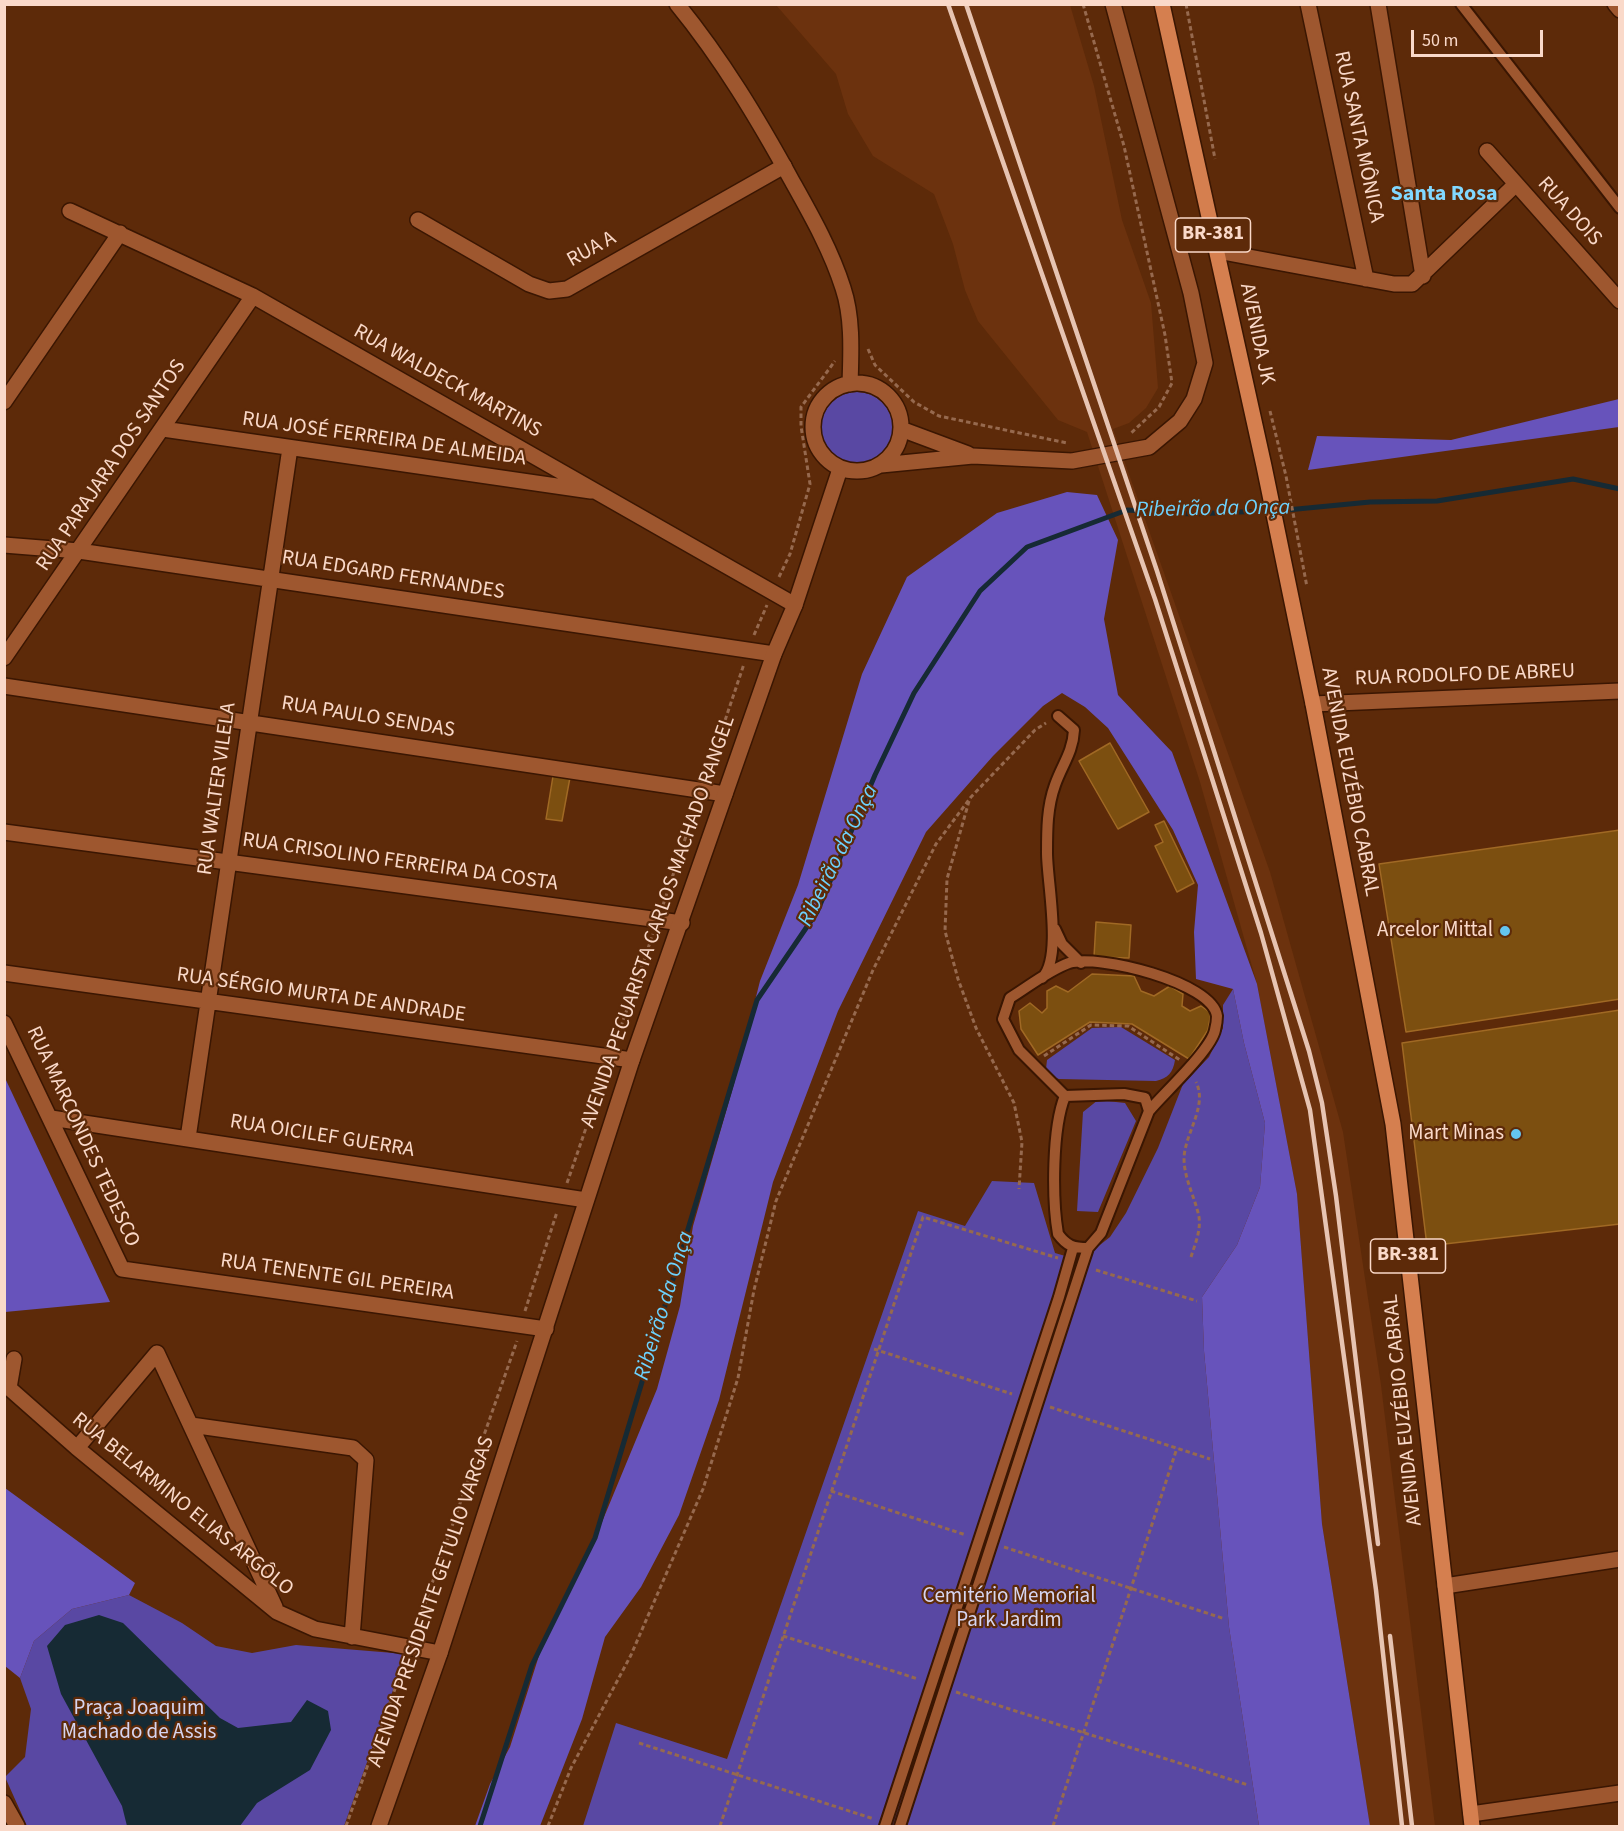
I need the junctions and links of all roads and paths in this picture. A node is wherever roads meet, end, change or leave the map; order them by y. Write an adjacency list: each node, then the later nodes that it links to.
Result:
1 (677, 4): 11 (street)
2 (1083, 4): 27 (path)
3 (1113, 4): 30 (street)
4 (1162, 4): 17 (main road, AVENIDA JK / BR-381)
5 (1308, 4): 19 (street, RUA SANTA MÔNICA)
6 (1378, 4): 18 (street)
7 (1461, 4): 13 (lane)
8 (1616, 4): 9 (street)
9 (1620, 10)
10 (1487, 151): 12 (street, RUA DOIS)
11 (784, 166): 15 (street, RUA A); 23 (street)
12 (1516, 184): 18 (street); 21 (street, RUA DOIS)
13 (1620, 208)
14 (70, 211): 16 (street, RUA WALDECK MARTINS)
15 (418, 220)
16 (120, 233): 20 (street, RUA WALDECK MARTINS); 24 (street)
17 (1216, 251): 19 (street); 38 (main road, AVENIDA JK / BR-381)
18 (1423, 276): 19 (street)
19 (1366, 279)
20 (253, 296): 25 (street, RUA PARAJARA DOS SANTOS); 33 (street, RUA WALDECK MARTINS)
21 (1620, 301)
22 (866, 338): 28 (path)
23 (850, 384): 26 (street); 32 (street)
24 (4, 402)
25 (163, 429): 29 (street, RUA JOSÉ FERREIRA DE ALMEIDA); 37 (street, RUA PARAJARA DOS SANTOS)
26 (901, 429): 30 (street); 31 (street)
27 (1129, 435)
28 (1072, 444)
29 (290, 448): 33 (street, RUA JOSÉ FERREIRA DE ALMEIDA); 39 (street, RUA WALTER VILELA)
30 (973, 456): 31 (street)
31 (881, 465): 32 (street)
32 (840, 469): 40 (street, AVENIDA PECUARISTA CARLOS MACHADO RANGEL)
33 (600, 492): 40 (street, RUA WALDECK MARTINS)
34 (1291, 498): 35 (path)
35 (1295, 521)
36 (4, 545): 37 (street, RUA EDGARD FERNANDES)
37 (79, 551): 39 (street, RUA EDGARD FERNANDES); 42 (street, RUA PARAJARA DOS SANTOS)
38 (1284, 567): 45 (main road, AVENIDA EUZÉBIO CABRAL / BR-381)
39 (270, 578): 41 (street, RUA EDGARD FERNANDES); 47 (street, RUA WALTER VILELA)
40 (795, 605): 41 (street, AVENIDA PECUARISTA CARLOS MACHADO RANGEL)
41 (774, 654): 48 (street, AVENIDA PECUARISTA CARLOS MACHADO RANGEL)
42 (4, 658)
43 (4, 686): 47 (street, RUA PAULO SENDAS)
44 (1620, 691): 45 (street, RUA RODOLFO DE ABREU)
45 (1313, 704): 80 (main road, AVENIDA EUZÉBIO CABRAL / BR-381)
46 (1058, 716): 49 (path); 52 (lane)
47 (250, 721): 48 (street, RUA PAULO SENDAS); 51 (street, RUA WALTER VILELA)
48 (725, 794): 53 (street, AVENIDA PECUARISTA CARLOS MACHADO RANGEL)
49 (971, 797): 64 (path); 99 (path)
50 (4, 832): 51 (street, RUA CRISOLINO FERREIRA DA COSTA)
51 (229, 861): 53 (street, RUA CRISOLINO FERREIRA DA COSTA); 57 (street, RUA WALTER VILELA)
52 (1051, 917): 54 (lane); 56 (lane)
53 (682, 923): 59 (street, AVENIDA PECUARISTA CARLOS MACHADO RANGEL)
54 (1081, 963): 56 (lane); 61 (lane)
55 (4, 974): 57 (street, RUA SÉRGIO MURTA DE ANDRADE)
56 (1040, 981): 60 (lane)
57 (208, 1002): 59 (street, RUA SÉRGIO MURTA DE ANDRADE); 63 (street, RUA WALTER VILELA)
58 (4, 1023): 62 (street, RUA MARCONDES TEDESCO)
59 (632, 1059): 65 (street, AVENIDA PECUARISTA CARLOS MACHADO RANGEL)
60 (1065, 1096): 61 (lane); 67 (lane)
61 (1149, 1110): 68 (lane)
62 (51, 1118): 63 (street, RUA OICILEF GUERRA); 69 (street, RUA MARCONDES TEDESCO)
63 (188, 1138): 65 (street, RUA OICILEF GUERRA)
64 (1019, 1190)
65 (586, 1200): 70 (street, AVENIDA PECUARISTA CARLOS MACHADO RANGEL)
66 (923, 1217): 76 (path)
67 (1073, 1248): 68 (lane); 77 (lane)
68 (1088, 1248): 78 (lane)
69 (122, 1269): 70 (street, RUA TENENTE GIL PEREIRA)
70 (546, 1329): 72 (street, AVENIDA PECUARISTA CARLOS MACHADO RANGEL)
71 (14, 1359): 74 (street, RUA BELARMINO ELIAS ARGÔLO)
72 (525, 1391): 86 (street, AVENIDA PRESIDENTE GETULIO VARGAS)
73 (191, 1425): 74 (street); 82 (street); 85 (street)
74 (77, 1448): 82 (street, RUA BELARMINO ELIAS ARGÔLO)
75 (1177, 1448): 81 (path)
76 (831, 1491): 77 (path); 84 (path)
77 (980, 1539): 87 (lane)
78 (991, 1543): 81 (path); 88 (lane)
79 (1620, 1559): 80 (street)
80 (1445, 1586): 95 (main road, AVENIDA EUZÉBIO CABRAL / BR-381)
81 (1131, 1588): 83 (path); 89 (path)
82 (277, 1612): 85 (street, RUA BELARMINO ELIAS ARGÔLO)
83 (1224, 1619)
84 (783, 1636): 87 (path); 91 (path)
85 (352, 1637): 86 (street, RUA BELARMINO ELIAS ARGÔLO)
86 (440, 1653): 98 (street, AVENIDA PRESIDENTE GETULIO VARGAS)
87 (932, 1684): 96 (lane)
88 (944, 1688): 89 (path); 101 (lane)
89 (1084, 1733): 92 (path); 102 (path)
90 (639, 1743): 91 (path)
91 (737, 1775): 96 (path); 100 (path)
92 (1248, 1785)
93 (1620, 1793): 95 (street)
94 (4, 1803): 97 (street)
95 (1472, 1820)
96 (885, 1825)
97 (17, 1827)
98 (379, 1827)
99 (548, 1827)
100 (720, 1827)
101 (900, 1827)
102 (1053, 1827)

